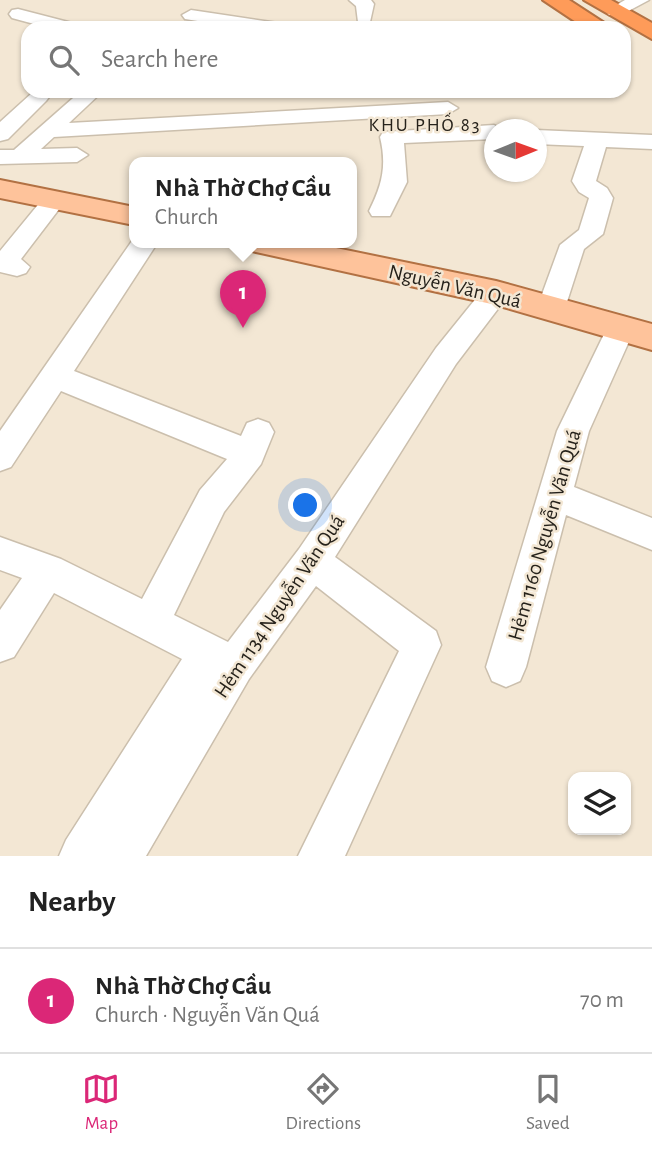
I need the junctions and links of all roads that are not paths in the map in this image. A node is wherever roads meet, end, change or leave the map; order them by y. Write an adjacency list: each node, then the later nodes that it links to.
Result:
1 (0, 0): 8 (street)
2 (44, 0): 8 (street)
3 (215, 0): 9 (street)
4 (358, 0): 11 (street)
5 (554, 0): 10 (highway)
6 (569, 0): 10 (highway)
7 (594, 0): 10 (highway)
8 (21, 12): 12 (street); 15 (street)
9 (191, 15): 13 (street); 14 (street)
10 (619, 15): 16 (highway)
11 (364, 18)
12 (49, 21)
13 (182, 21)
14 (231, 21)
15 (0, 23)
16 (652, 23)
17 (631, 30): 18 (highway)
18 (643, 44)
19 (38, 98): 24 (street)
20 (85, 98): 22 (street)
21 (449, 108): 22 (street)
22 (48, 131): 29 (street)
23 (484, 133): 32 (street)
24 (0, 134)
25 (547, 137): 26 (street)
26 (597, 139): 27 (street); 38 (street)
27 (652, 142)
28 (77, 155): 29 (street)
29 (10, 156)
30 (0, 188): 31 (main road)
31 (54, 200): 33 (main road); 36 (street)
32 (381, 211)
33 (129, 215)
34 (141, 248): 40 (street)
35 (284, 248): 37 (main road, Nguyễn Văn Quá)
36 (7, 264)
37 (496, 293): 38 (main road, Nguyễn Văn Quá); 46 (street, Hẻm 1134 Nguyễn Văn Quá)
38 (551, 308): 39 (main road, Nguyễn Văn Quá)
39 (637, 333): 43 (street, Hẻm 1160 Nguyễn Văn Quá)
40 (55, 376): 41 (street); 48 (street)
41 (13, 417): 42 (street)
42 (0, 457)
43 (557, 496): 44 (street); 51 (street, Hẻm 1160 Nguyễn Văn Quá)
44 (652, 534)
45 (0, 553): 47 (street)
46 (312, 561): 50 (street, Hẻm 1134 Nguyễn Văn Quá); 54 (street)
47 (48, 571): 48 (street); 49 (street)
48 (150, 623): 50 (street)
49 (0, 643)
50 (222, 659): 52 (street); 53 (street, Hẻm 1134 Nguyễn Văn Quá)
51 (506, 667)
52 (82, 856)
53 (120, 856)
54 (321, 856)

